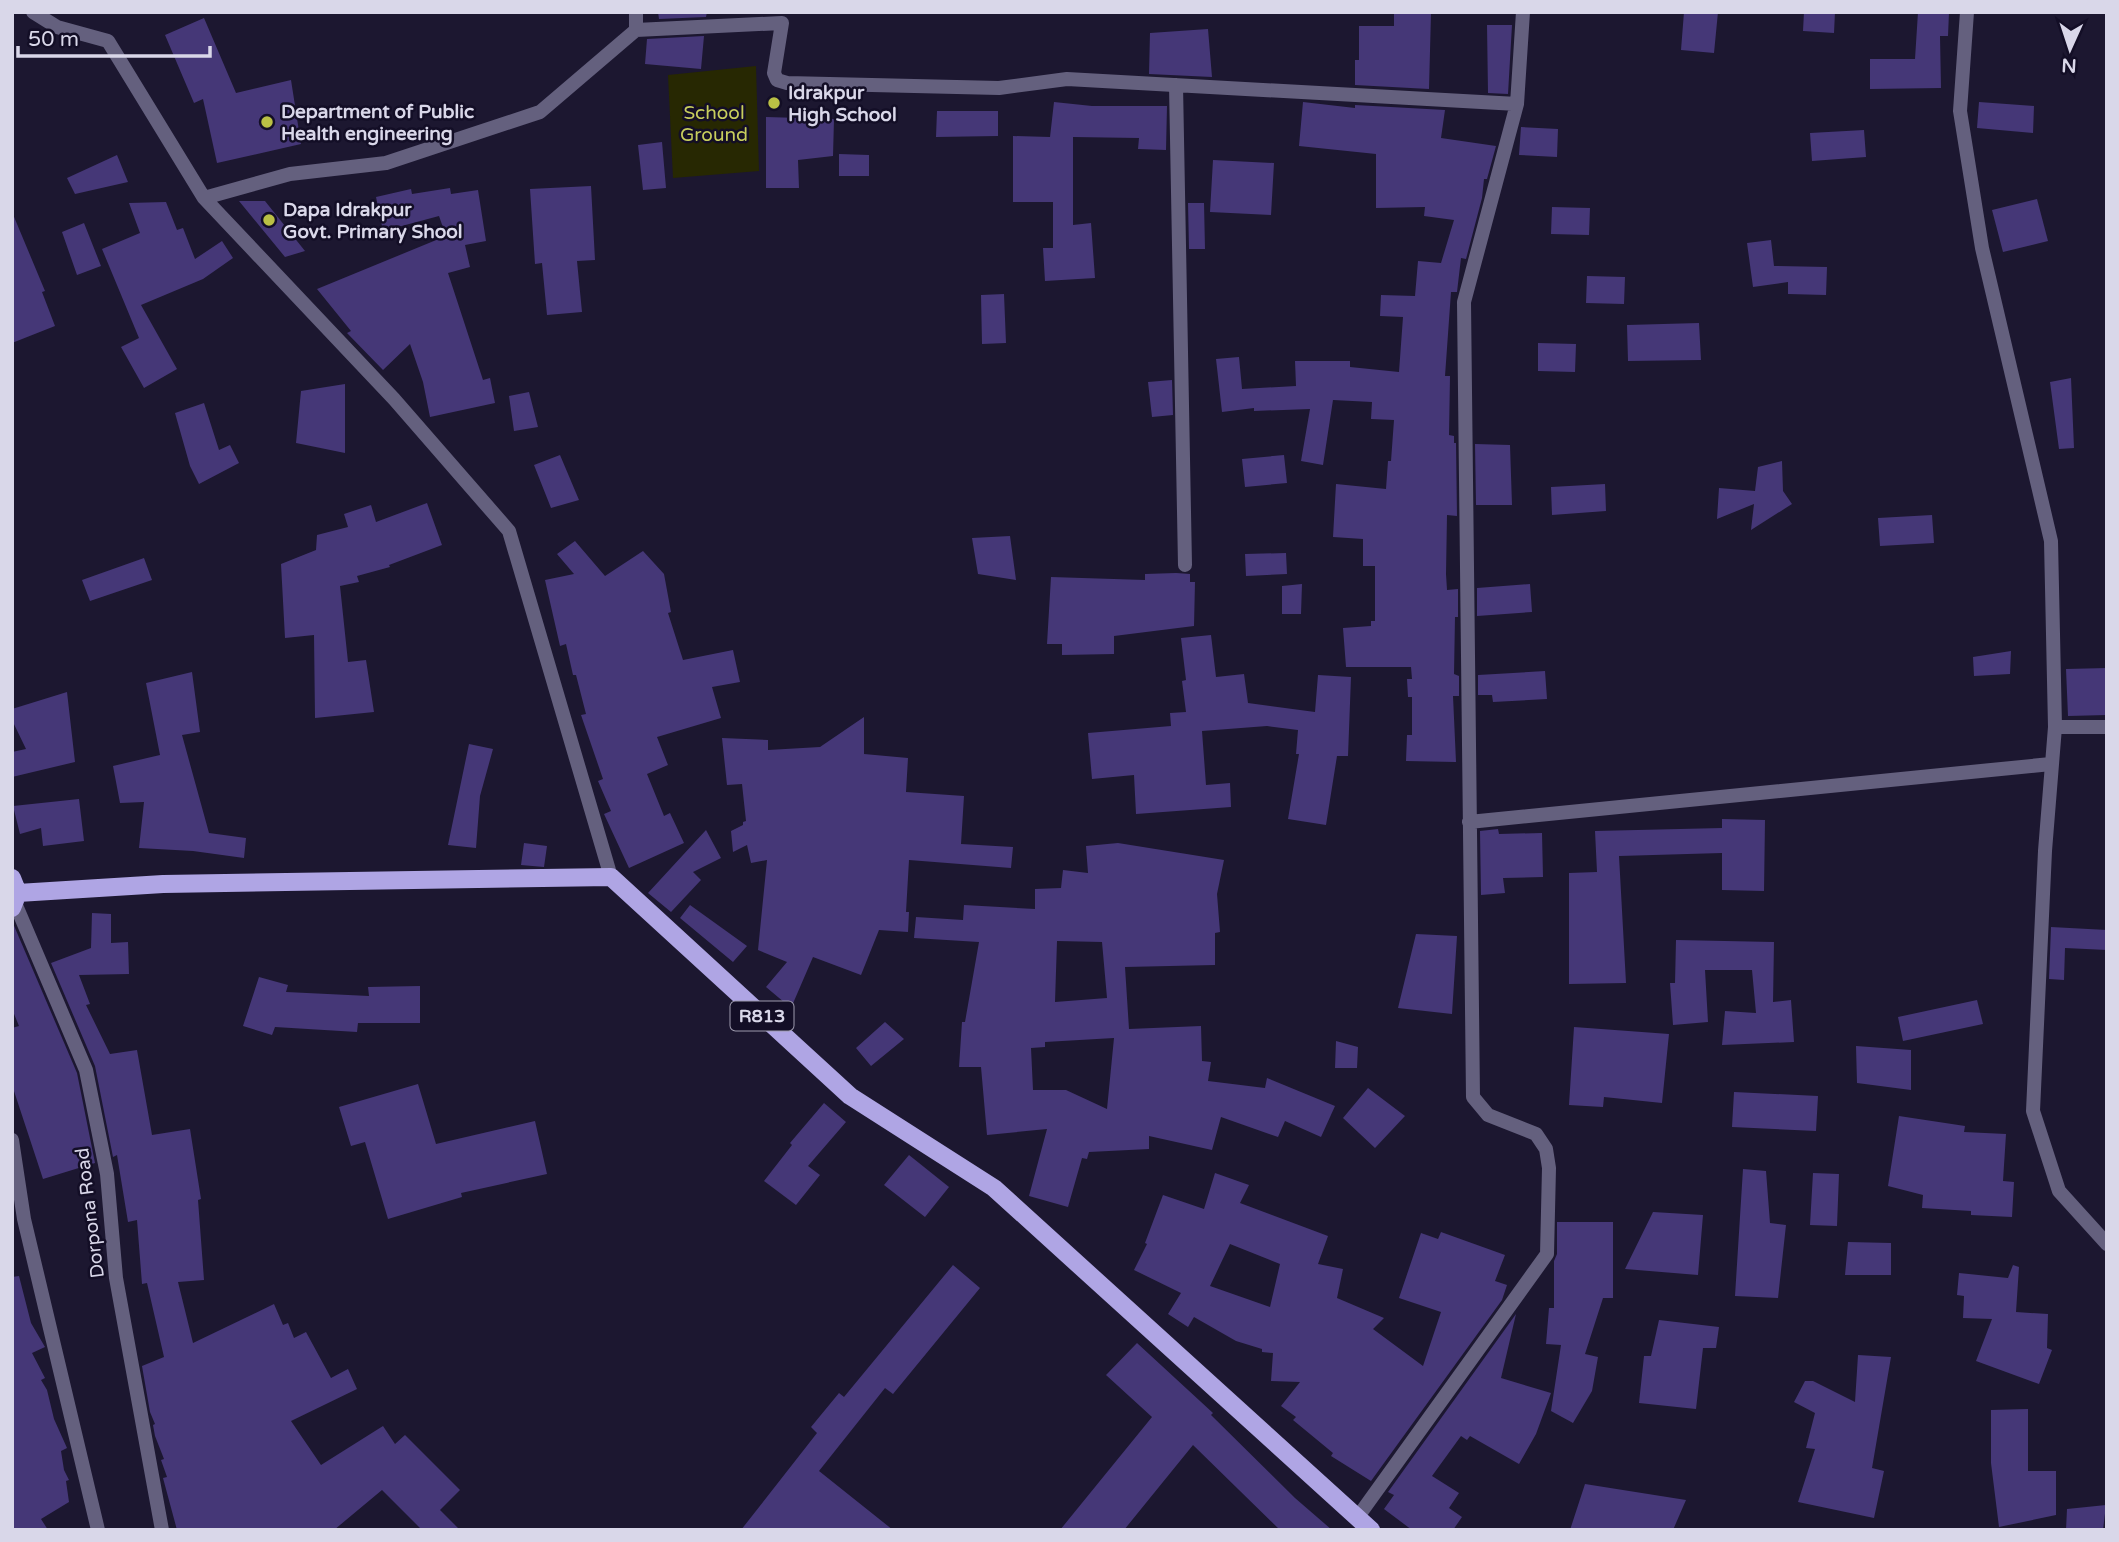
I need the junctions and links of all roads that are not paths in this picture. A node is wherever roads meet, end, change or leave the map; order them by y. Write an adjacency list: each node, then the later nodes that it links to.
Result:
1 (33, 12): 9 (street)
2 (636, 12): 6 (street)
3 (1523, 12): 8 (street)
4 (1966, 12): 11 (street)
5 (783, 18): 6 (street); 7 (street)
6 (636, 30): 9 (street)
7 (1176, 85): 8 (street); 10 (street)
8 (1517, 104): 14 (street)
9 (204, 198): 15 (street)
10 (1185, 565)
11 (2055, 727): 12 (street); 13 (street)
12 (2107, 727)
13 (2051, 764): 14 (street); 19 (street)
14 (1469, 822): 20 (street)
15 (611, 877): 16 (main road); 20 (main road, R813)
16 (14, 896): 22 (street, Dorpona Road)
17 (12, 1140): 18 (street)
18 (18, 1222): 21 (street)
19 (2107, 1244)
20 (1364, 1524)
21 (98, 1530)
22 (162, 1530)

